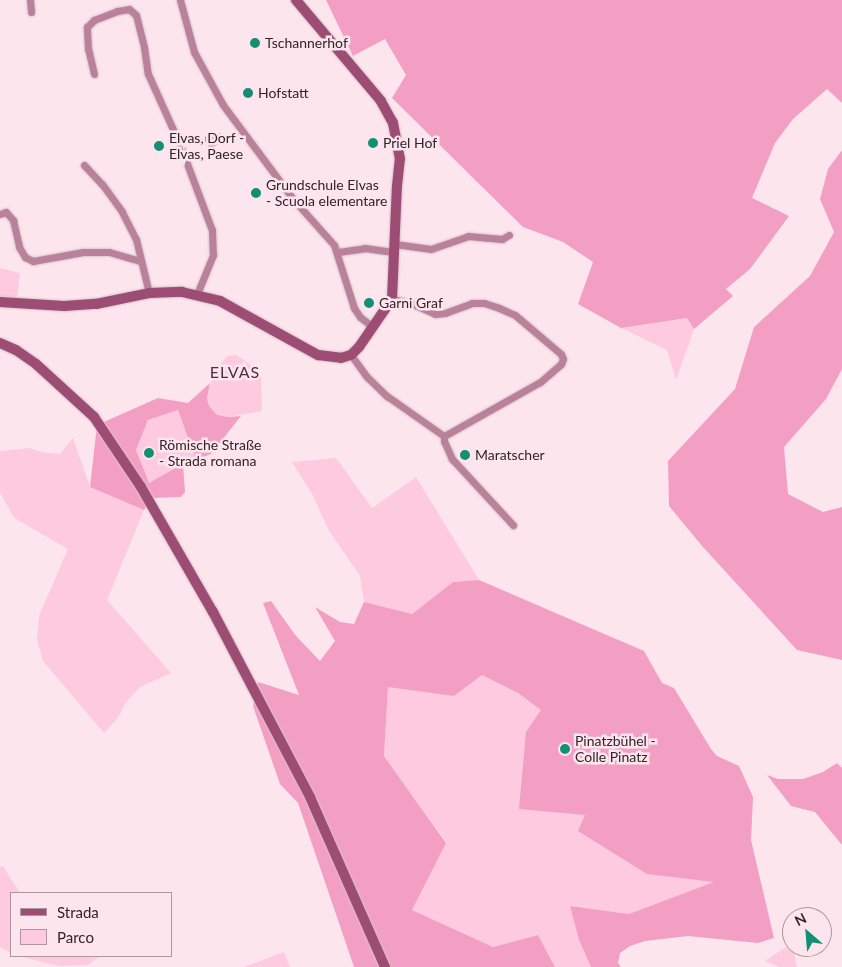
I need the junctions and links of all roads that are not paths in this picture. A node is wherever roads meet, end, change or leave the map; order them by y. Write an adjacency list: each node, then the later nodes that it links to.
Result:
1 (30, 0): 4 (street)
2 (180, 0): 10 (street)
3 (296, 0): 9 (street)
4 (31, 12)
5 (94, 74): 13 (street)
6 (84, 165): 11 (street)
7 (0, 214): 11 (street)
8 (509, 235): 9 (street)
9 (395, 248): 10 (street); 14 (street)
10 (338, 252): 16 (street)
11 (140, 261): 12 (street)
12 (149, 293): 13 (street); 15 (street)
13 (197, 294): 18 (street)
14 (392, 299): 16 (street); 19 (street)
15 (0, 302)
16 (373, 327): 18 (street)
17 (0, 343): 21 (street)
18 (351, 354): 19 (street)
19 (444, 436): 20 (street)
20 (513, 525)
21 (385, 967)

